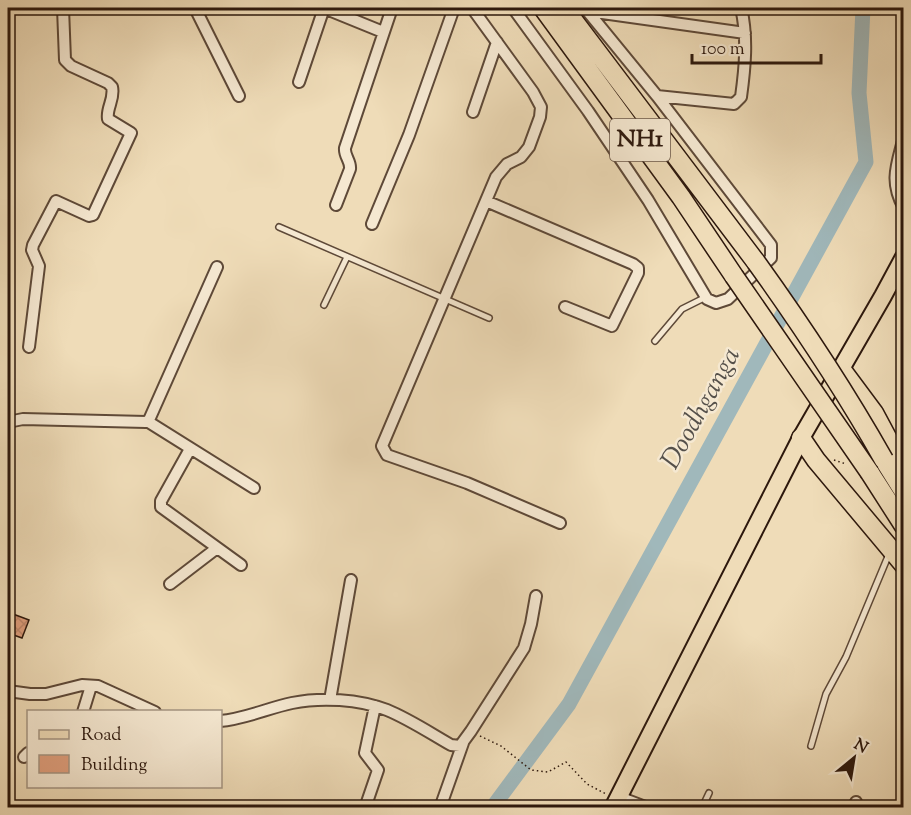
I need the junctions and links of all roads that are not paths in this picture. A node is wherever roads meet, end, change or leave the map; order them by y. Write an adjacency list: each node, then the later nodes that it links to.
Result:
1 (63, 8): 33 (street)
2 (195, 8): 15 (street)
3 (392, 8): 11 (street)
4 (454, 8): 22 (street)
5 (472, 8): 13 (street)
6 (513, 8): 27 (street)
7 (543, 8): 43 (highway, NH1, bridge)
8 (564, 8): 41 (highway, NH1, bridge)
9 (741, 8): 12 (street)
10 (586, 9): 12 (street); 16 (street)
11 (384, 32): 14 (street); 20 (street)
12 (745, 33): 16 (street)
13 (497, 42): 17 (street); 19 (street)
14 (299, 82)
15 (239, 96)
16 (657, 96): 27 (street)
17 (473, 112)
18 (903, 137): 21 (street)
19 (486, 201): 28 (street); 30 (street)
20 (336, 205)
21 (903, 208)
22 (372, 224)
23 (279, 227): 24 (lane)
24 (347, 257): 28 (lane); 29 (lane)
25 (903, 257): 34 (main road)
26 (217, 267): 35 (street)
27 (706, 297): 32 (lane)
28 (444, 298): 31 (lane); 42 (street)
29 (324, 305)
30 (565, 307)
31 (489, 318)
32 (655, 341)
33 (29, 347)
34 (842, 370): 37 (main road); 39 (highway)
35 (147, 421): 36 (street); 38 (street)
36 (8, 422)
37 (801, 438): 45 (highway); 62 (main road)
38 (190, 449): 40 (street); 44 (street)
39 (903, 469)
40 (254, 488)
41 (903, 492)
42 (560, 523)
43 (903, 526)
44 (217, 548): 46 (street); 49 (street)
45 (891, 550): 47 (highway); 60 (lane)
46 (241, 565)
47 (903, 565)
48 (351, 580): 53 (street)
49 (170, 584)
50 (536, 596): 59 (street)
51 (91, 686): 52 (street); 55 (street); 56 (street)
52 (8, 691)
53 (330, 700): 54 (street); 58 (street)
54 (375, 706): 59 (street); 63 (street)
55 (134, 707): 57 (street)
56 (83, 710)
57 (150, 710)
58 (222, 721)
59 (464, 743): 64 (street)
60 (811, 746)
61 (710, 793): 66 (lane)
62 (616, 802): 65 (street)
63 (365, 807)
64 (440, 807)
65 (648, 807)
66 (702, 807)

